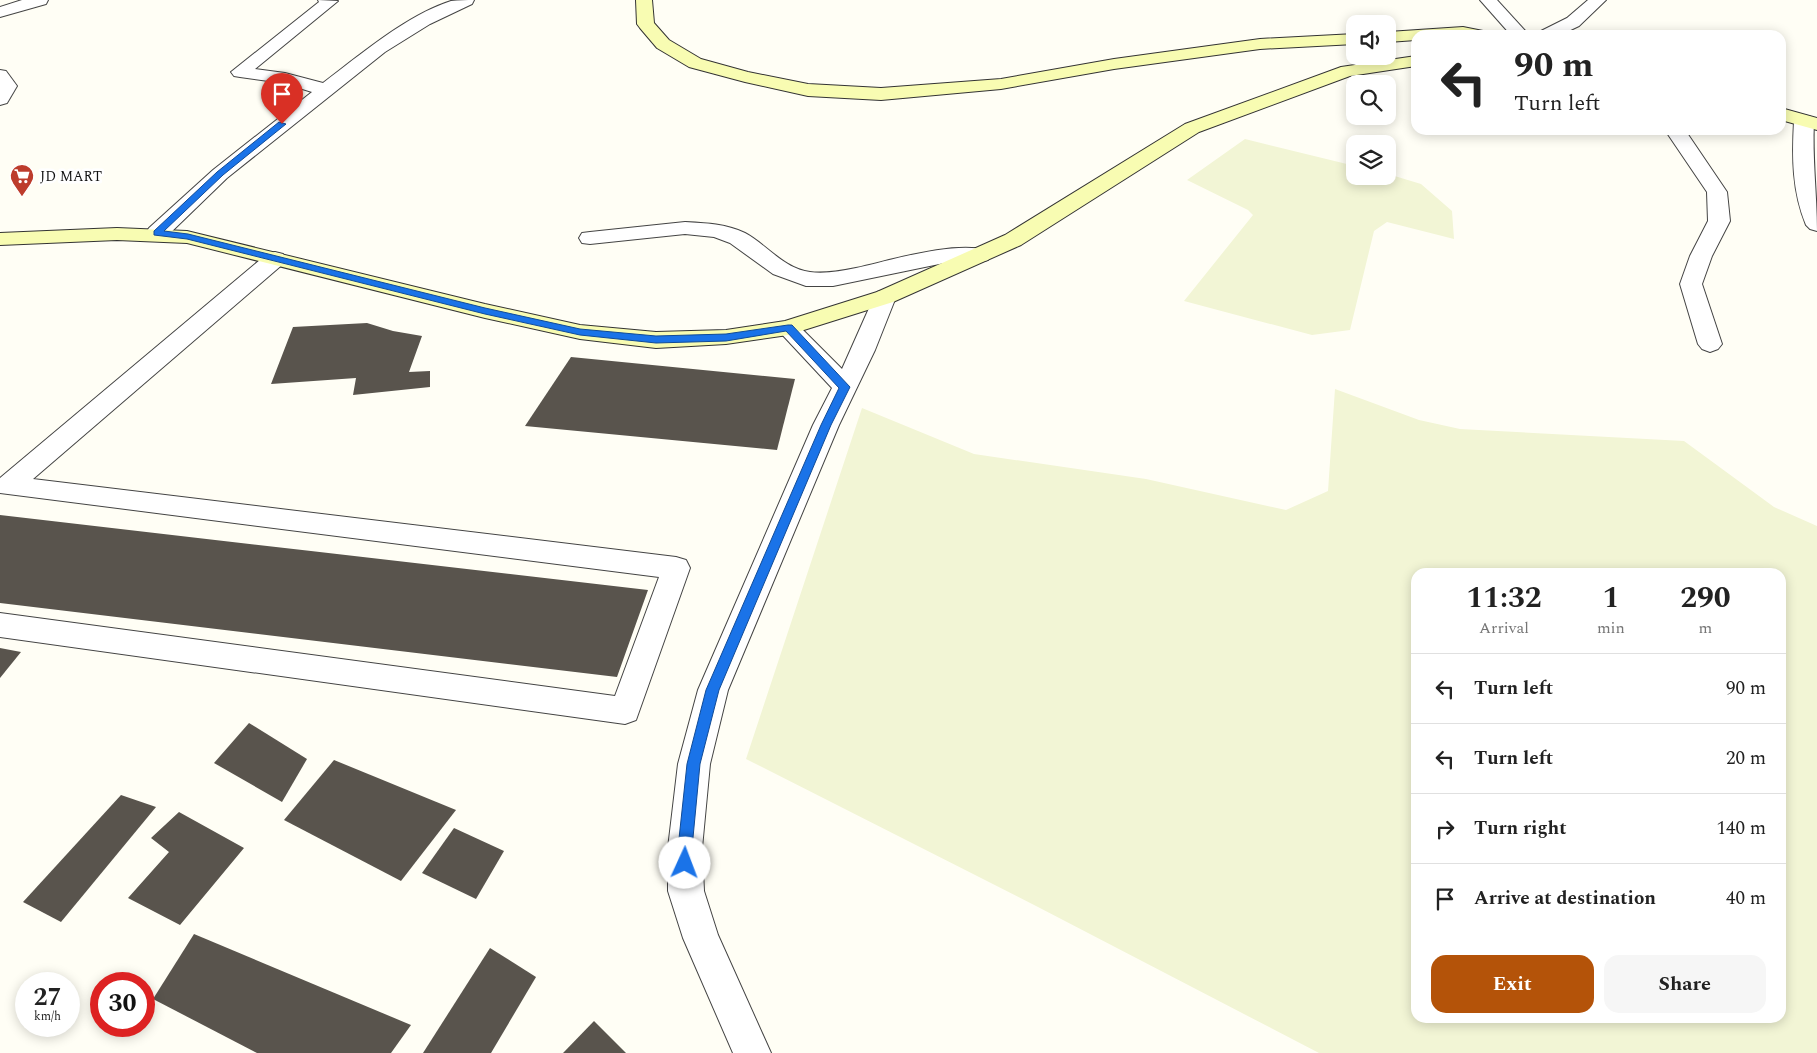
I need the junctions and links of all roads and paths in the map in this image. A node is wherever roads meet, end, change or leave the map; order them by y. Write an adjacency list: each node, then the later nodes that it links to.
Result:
1 (40, 0): 7 (street)
2 (326, 0): 16 (street)
3 (466, 0): 16 (street)
4 (644, 0): 13 (street)
5 (1488, 0): 9 (street)
6 (1598, 0): 10 (street)
7 (15, 4): 8 (street)
8 (0, 12)
9 (1515, 30)
10 (1557, 30)
11 (1411, 35): 12 (street)
12 (1396, 36)
13 (1346, 39)
14 (1411, 62): 25 (street)
15 (0, 75): 17 (street)
16 (326, 90): 22 (street)
17 (0, 99)
18 (1786, 115): 19 (street)
19 (1811, 122): 21 (street)
20 (1678, 135): 29 (street)
21 (1817, 225)
22 (157, 233): 24 (street); 26 (street)
23 (590, 238): 25 (street)
24 (0, 240)
25 (980, 255): 27 (street)
26 (275, 259): 28 (street); 31 (street)
27 (885, 297): 28 (street); 30 (street)
28 (788, 328): 30 (street)
29 (1710, 344)
30 (845, 387): 32 (street)
31 (0, 625)
32 (752, 1053)

